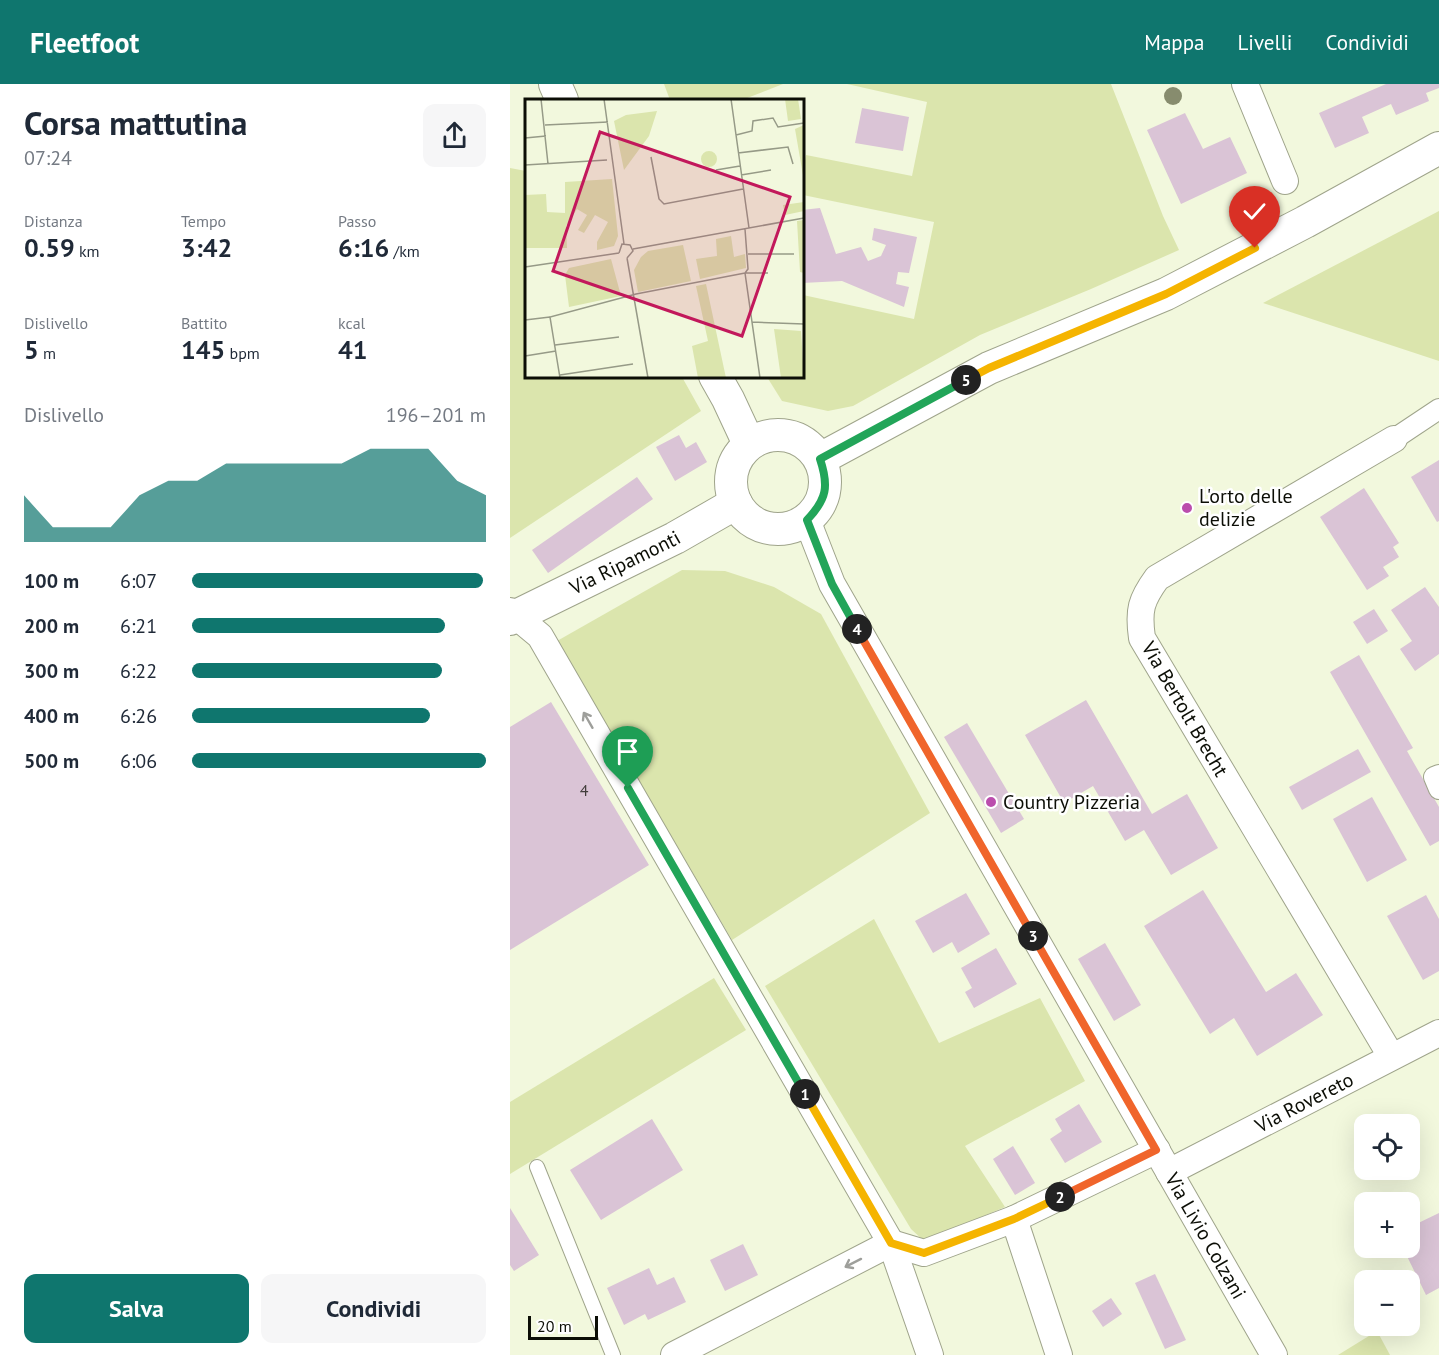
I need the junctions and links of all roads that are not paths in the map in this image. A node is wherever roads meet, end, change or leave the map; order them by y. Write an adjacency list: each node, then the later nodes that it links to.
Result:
1 (555, 84): 3 (street)
2 (1245, 84): 5 (street)
3 (562, 99)
4 (1439, 148): 10 (street)
5 (1286, 181)
6 (716, 378): 9 (street)
7 (1439, 410): 8 (street, Via Bertolt Brecht)
8 (1394, 439): 17 (street, Via Bertolt Brecht)
9 (749, 444): 10 (street); 11 (street)
10 (820, 459): 12 (street)
11 (736, 503): 12 (street); 13 (street, Via Ripamonti)
12 (807, 520): 18 (street, Via Livio Colzani)
13 (511, 615): 21 (street, one-way to 13)
14 (1439, 775): 15 (street)
15 (1439, 789)
16 (1439, 1033): 17 (street, Via Rovereto)
17 (1391, 1056): 18 (street, Via Rovereto)
18 (1163, 1161): 20 (street, Via Rovereto); 26 (street, Via Livio Colzani)
19 (537, 1167): 22 (lane)
20 (1014, 1219): 21 (street, Via Rovereto); 25 (street)
21 (891, 1243): 23 (street, one-way to 23); 24 (street)
22 (613, 1355)
23 (674, 1355)
24 (930, 1355)
25 (1059, 1355)
26 (1274, 1355)

